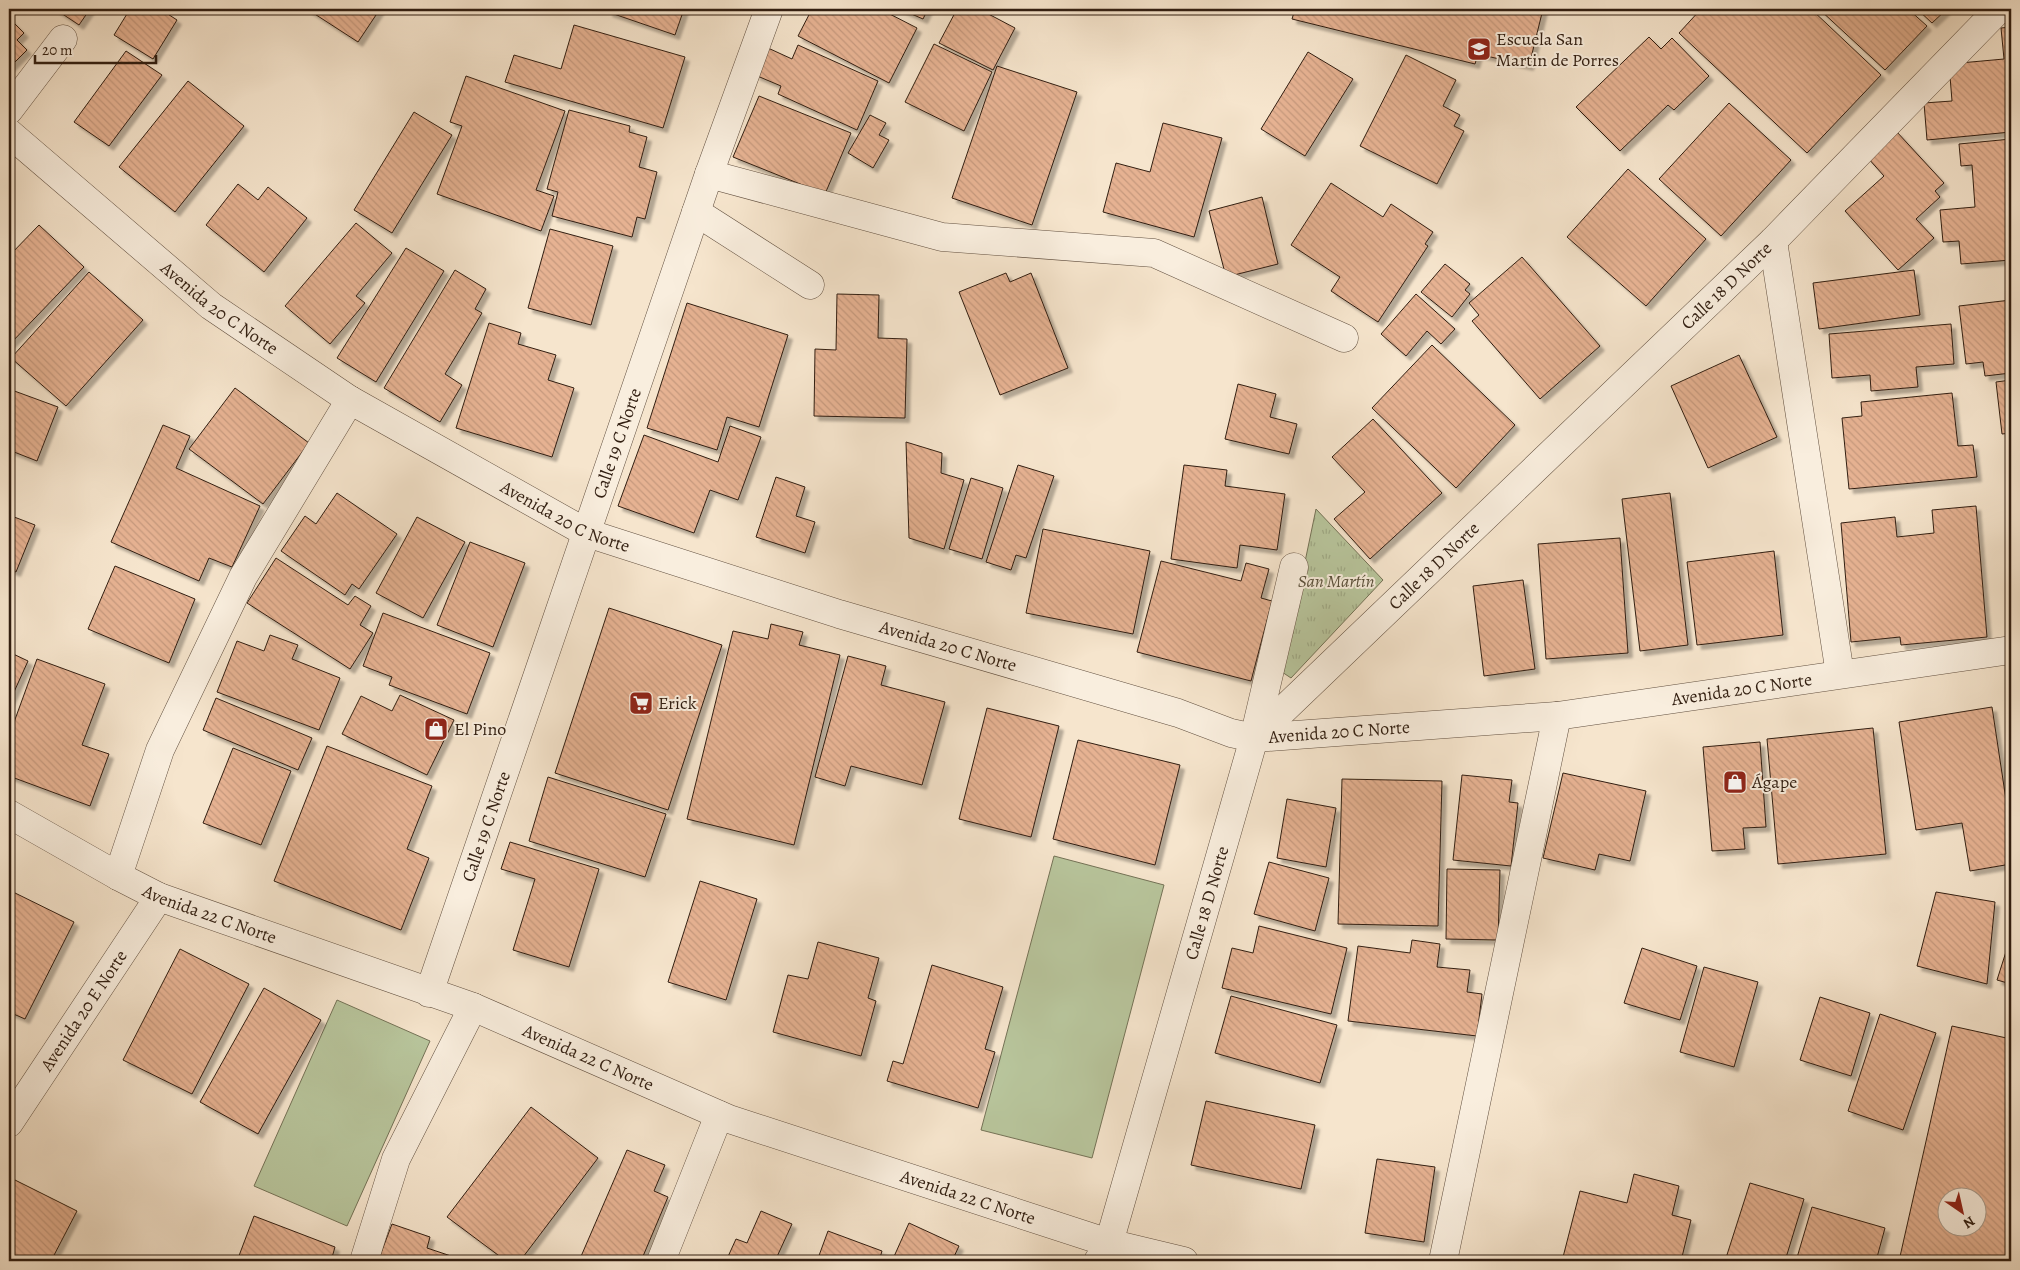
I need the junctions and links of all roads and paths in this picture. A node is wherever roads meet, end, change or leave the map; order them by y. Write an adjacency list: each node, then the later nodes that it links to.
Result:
1 (769, 9): 6 (street, Calle 19 C Norte)
2 (1999, 9): 8 (street, Calle 18 D Norte)
3 (63, 39): 4 (street)
4 (9, 110)
5 (9, 133): 11 (street, Avenida 20 C Norte)
6 (709, 174): 7 (street, Calle 19 C Norte); 10 (street)
7 (696, 212): 9 (street); 12 (street, Calle 19 C Norte)
8 (1773, 242): 15 (street); 17 (street, Calle 18 D Norte)
9 (810, 285)
10 (1344, 338)
11 (350, 400): 12 (street, Avenida 20 C Norte); 19 (street)
12 (587, 533): 17 (street, Avenida 20 C Norte); 21 (street, Calle 19 C Norte)
13 (1294, 567): 17 (street)
14 (2011, 650): 15 (street, Avenida 20 C Norte)
15 (1840, 674): 16 (street, Avenida 20 C Norte)
16 (1557, 716): 17 (street, Avenida 20 C Norte); 29 (street)
17 (1254, 738): 25 (street, Calle 18 D Norte)
18 (9, 814): 19 (street, Avenida 22 C Norte)
19 (118, 876): 20 (street, Avenida 22 C Norte)
20 (159, 897): 21 (street, Avenida 22 C Norte); 24 (street, Avenida 20 E Norte)
21 (429, 992): 22 (street, Avenida 22 C Norte)
22 (473, 1007): 23 (street, Avenida 22 C Norte); 26 (street)
23 (719, 1115): 25 (street, Avenida 22 C Norte); 27 (street)
24 (9, 1123)
25 (1104, 1252): 28 (street, Avenida 22 C Norte)
26 (364, 1261)
27 (661, 1261)
28 (1184, 1261)
29 (1444, 1261)

